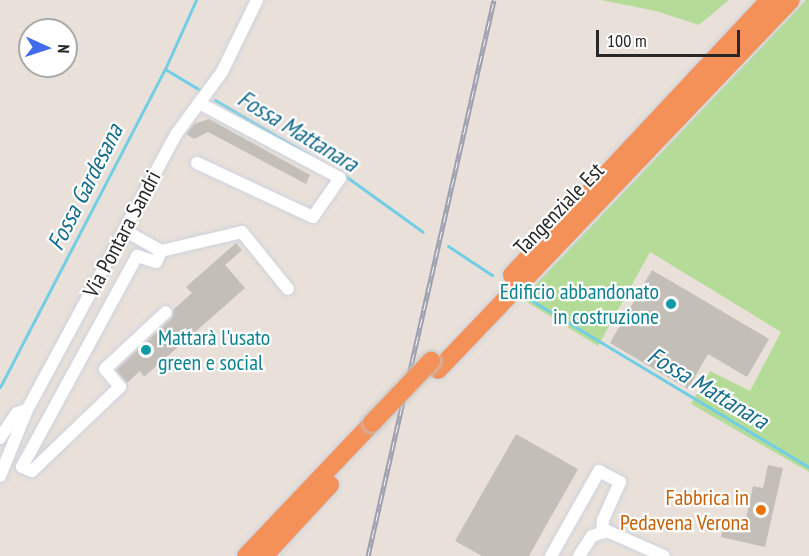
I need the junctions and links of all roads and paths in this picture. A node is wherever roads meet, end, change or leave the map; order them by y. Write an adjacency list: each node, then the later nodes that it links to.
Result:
1 (258, 0): 4 (street, Via Pontara Sandri)
2 (769, 0): 10 (highway, Tangenziale Est)
3 (791, 0): 10 (highway, Tangenziale Est)
4 (199, 104): 5 (street); 6 (street, Via Pontara Sandri)
5 (197, 163)
6 (124, 230): 7 (street); 11 (street, Via Pontara Sandri)
7 (160, 250): 8 (street); 9 (street)
8 (288, 289)
9 (166, 312)
10 (434, 365): 12 (highway, Tangenziale Est)
11 (27, 410): 13 (street); 14 (street, Via Pontara Sandri)
12 (377, 426): 16 (highway, Tangenziale Est); 17 (highway, Tangenziale Est)
13 (0, 438)
14 (0, 476)
15 (602, 532): 18 (street); 19 (street); 20 (street)
16 (246, 556)
17 (264, 556)
18 (551, 556)
19 (579, 556)
20 (664, 556)

